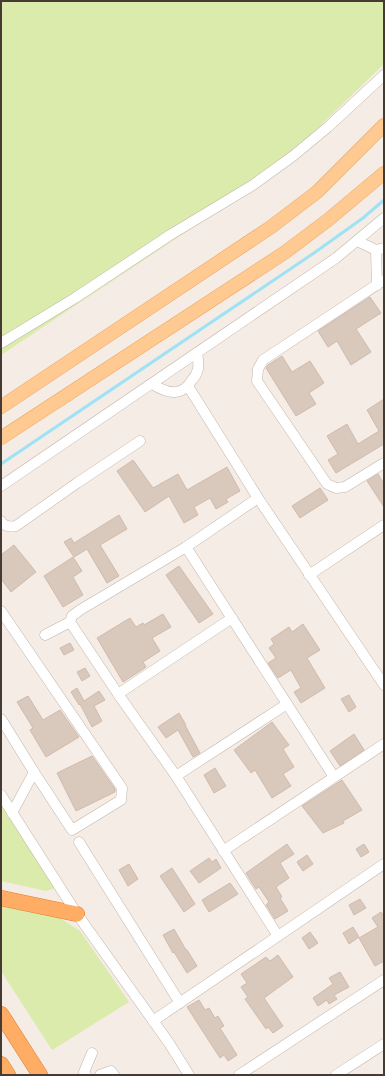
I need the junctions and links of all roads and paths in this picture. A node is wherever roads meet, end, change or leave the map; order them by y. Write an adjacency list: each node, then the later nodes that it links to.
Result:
1 (384, 75): 8 (street)
2 (384, 125): 12 (main road)
3 (384, 173): 13 (main road)
4 (384, 218): 5 (street)
5 (357, 241): 6 (street); 9 (street)
6 (380, 249): 7 (street)
7 (380, 282): 15 (street)
8 (1, 342)
9 (198, 353): 10 (street); 11 (street)
10 (152, 384): 11 (street); 16 (street)
11 (188, 386): 17 (street)
12 (1, 407)
13 (1, 438)
14 (140, 441): 20 (street)
15 (384, 463)
16 (1, 486)
17 (258, 498): 22 (street); 23 (street)
18 (1, 521): 20 (street)
19 (384, 525): 23 (street)
20 (11, 527): 21 (street)
21 (1, 534)
22 (186, 547): 25 (street); 26 (street)
23 (309, 575): 28 (street)
24 (1, 611): 33 (street)
25 (232, 618): 29 (street); 30 (street)
26 (70, 622): 27 (street); 29 (street)
27 (45, 635)
28 (384, 684)
29 (118, 694): 34 (street)
30 (287, 704): 34 (street); 35 (street)
31 (2, 726): 33 (street)
32 (384, 744): 35 (street)
33 (34, 772): 37 (street)
34 (176, 776): 39 (street)
35 (334, 777): 39 (street)
36 (1, 795): 37 (street)
37 (12, 813): 42 (street)
38 (79, 842): 45 (street)
39 (223, 851): 43 (street)
40 (384, 864): 43 (street)
41 (1, 898): 42 (highway)
42 (77, 914): 47 (street)
43 (278, 936): 45 (street)
44 (384, 980): 57 (street)
45 (180, 1003): 47 (street)
46 (1, 1014): 52 (highway)
47 (153, 1021): 56 (street)
48 (384, 1044): 58 (street)
49 (92, 1053): 53 (street)
50 (1, 1064): 51 (highway)
51 (8, 1075)
52 (40, 1075)
53 (86, 1075)
54 (100, 1075): 55 (street)
55 (114, 1075)
56 (189, 1075)
57 (239, 1075)
58 (336, 1075)

